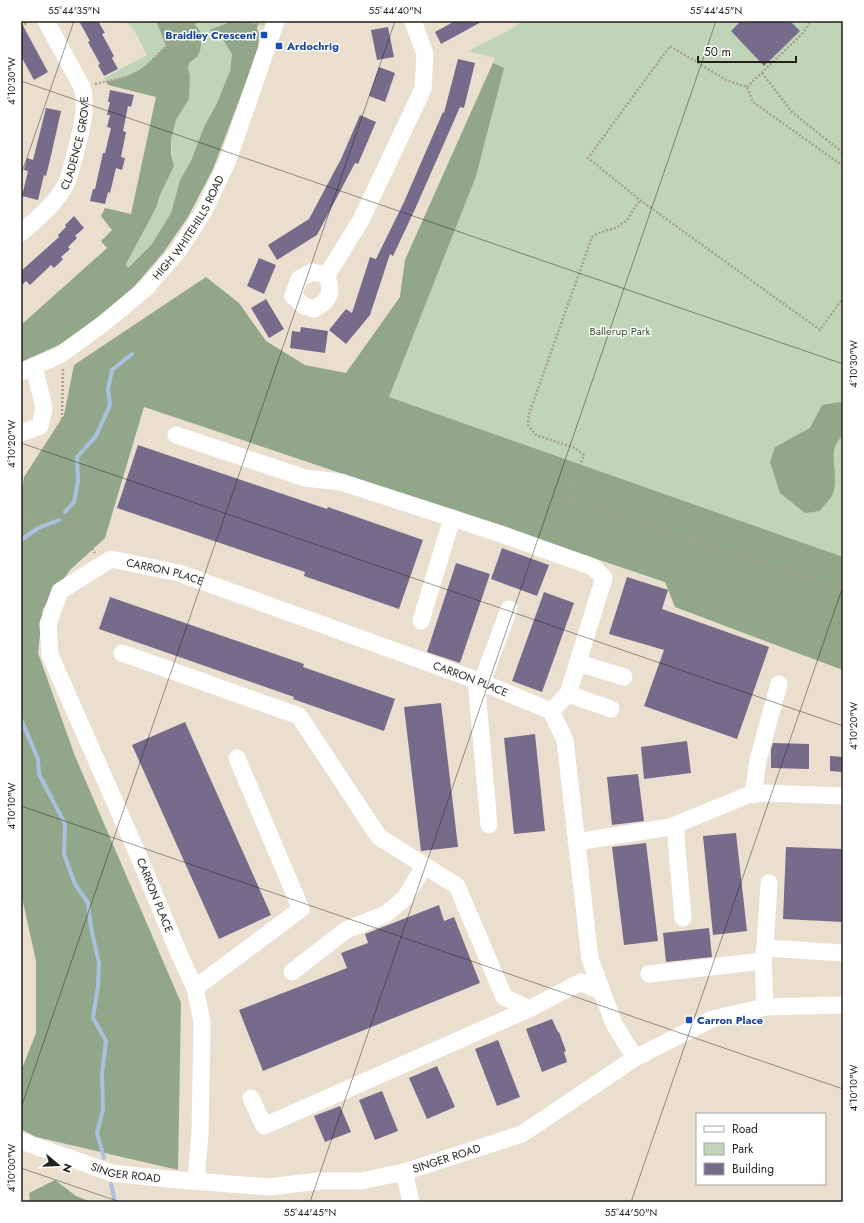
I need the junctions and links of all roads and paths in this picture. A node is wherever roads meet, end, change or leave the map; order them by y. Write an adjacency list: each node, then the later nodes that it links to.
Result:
1 (30, 21): 8 (path)
2 (46, 21): 10 (street, CLADENCE GROVE)
3 (201, 21): 10 (path)
4 (232, 21): 7 (path)
5 (413, 21): 16 (street)
6 (810, 21): 9 (path)
7 (275, 24): 18 (street, HIGH WHITEHILLS ROAD)
8 (21, 26)
9 (762, 73): 11 (path); 12 (path)
10 (82, 87): 15 (street, CLADENCE GROVE)
11 (747, 87): 13 (path); 14 (path)
12 (843, 153)
13 (843, 166)
14 (640, 200): 17 (path); 22 (path)
15 (21, 233)
16 (327, 275)
17 (843, 298)
18 (64, 352): 19 (street, HIGH WHITEHILLS ROAD); 25 (path)
19 (27, 369): 20 (street)
20 (21, 433)
21 (176, 435): 23 (street)
22 (566, 498): 24 (path); 26 (path)
23 (452, 518): 24 (street); 28 (street)
24 (546, 550): 30 (street)
25 (103, 564): 32 (street, CARRON PLACE); 50 (street, CARRON PLACE)
26 (843, 589)
27 (509, 609): 32 (street)
28 (421, 621)
29 (122, 653): 43 (street)
30 (578, 663): 31 (street); 34 (street)
31 (624, 677)
32 (479, 681): 36 (street, CARRON PLACE); 40 (street)
33 (779, 684): 38 (street)
34 (568, 694): 35 (street); 36 (street)
35 (611, 709)
36 (551, 711): 42 (street)
37 (237, 758): 50 (street)
38 (753, 795): 39 (street); 41 (street)
39 (843, 796)
40 (490, 825)
41 (675, 825): 42 (street); 45 (street)
42 (576, 842): 51 (street)
43 (424, 866): 48 (street); 54 (street)
44 (769, 883): 47 (street)
45 (683, 918)
46 (843, 953): 47 (street)
47 (764, 955): 49 (street); 53 (street)
48 (292, 972)
49 (649, 974)
50 (195, 988): 59 (street, CARRON PLACE)
51 (602, 992): 54 (street); 55 (street)
52 (843, 1004): 53 (street, SINGER ROAD)
53 (765, 1007): 55 (street, SINGER ROAD)
54 (529, 1009): 56 (street)
55 (635, 1058): 58 (street, SINGER ROAD)
56 (251, 1098)
57 (21, 1141): 59 (street, SINGER ROAD)
58 (404, 1172): 59 (street, SINGER ROAD); 60 (street)
59 (196, 1180)
60 (411, 1202)

